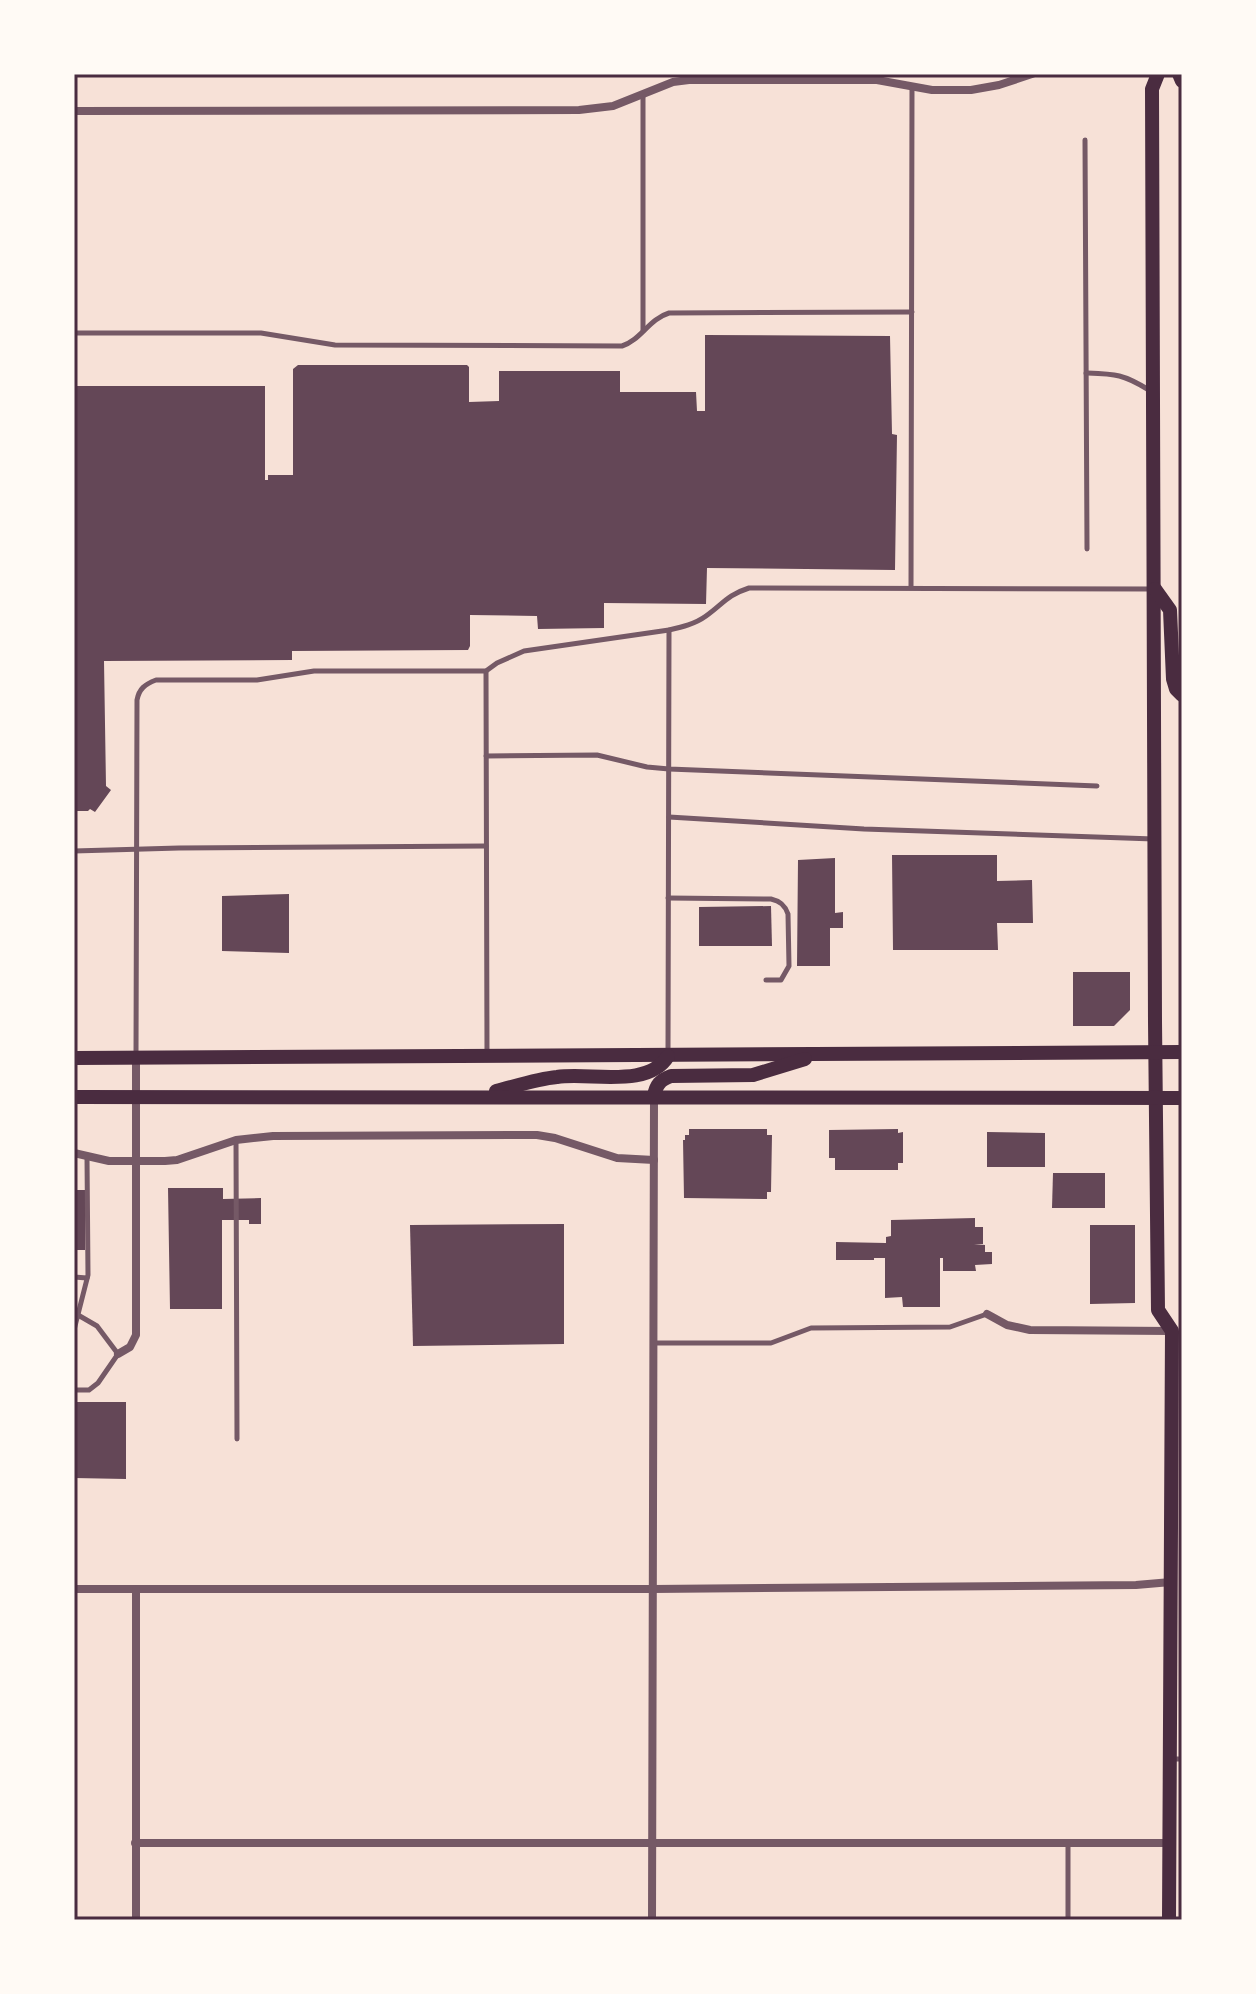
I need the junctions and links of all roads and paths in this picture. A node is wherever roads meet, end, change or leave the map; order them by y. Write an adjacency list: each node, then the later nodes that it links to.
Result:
1 (1032, 74): 5 (street)
2 (1158, 74): 13 (main road)
3 (1179, 74): 4 (main road)
4 (1182, 81)
5 (912, 87): 6 (street); 9 (lane)
6 (643, 94): 7 (street); 10 (lane)
7 (74, 111)
8 (1085, 140): 12 (lane)
9 (912, 312): 10 (lane); 15 (lane)
10 (643, 331): 11 (lane)
11 (74, 333)
12 (1086, 373): 13 (lane); 14 (lane)
13 (1152, 391): 16 (main road)
14 (1087, 549)
15 (911, 587): 16 (lane); 17 (lane)
16 (1155, 589): 19 (main road); 24 (main road)
17 (669, 630): 18 (lane); 21 (lane)
18 (486, 671): 20 (lane); 26 (lane)
19 (1182, 695)
20 (486, 756): 21 (lane); 25 (lane)
21 (669, 769): 22 (lane); 23 (lane)
22 (1097, 786)
23 (669, 817): 24 (lane); 28 (lane)
24 (1155, 839): 30 (main road)
25 (486, 846): 26 (lane); 35 (lane)
26 (136, 849): 27 (lane); 34 (lane)
27 (74, 851)
28 (668, 898): 29 (lane); 33 (lane)
29 (766, 980)
30 (1155, 1052): 31 (main road); 32 (main road); 41 (main road)
31 (1182, 1052)
32 (821, 1054): 33 (main road); 38 (main road)
33 (668, 1056): 35 (main road); 37 (main road)
34 (136, 1057): 35 (main road); 36 (main road); 40 (street)
35 (487, 1057)
36 (74, 1058)
37 (472, 1096): 38 (main road); 40 (main road)
38 (654, 1096): 41 (main road); 46 (street)
39 (74, 1097): 40 (main road)
40 (136, 1097): 47 (street)
41 (1155, 1098): 42 (main road); 52 (main road)
42 (1182, 1098)
43 (236, 1140): 46 (street); 47 (street); 57 (lane)
44 (74, 1153): 45 (street)
45 (87, 1156): 47 (street); 49 (lane)
46 (654, 1160): 54 (street)
47 (137, 1162): 55 (street)
48 (74, 1277): 49 (lane)
49 (87, 1278): 51 (lane)
50 (987, 1314): 52 (street); 54 (lane)
51 (78, 1315): 53 (lane); 55 (lane)
52 (1177, 1325): 58 (main road)
53 (74, 1330)
54 (653, 1343): 61 (street)
55 (118, 1354): 56 (lane)
56 (74, 1390)
57 (237, 1439)
58 (1177, 1581): 61 (street); 62 (main road)
59 (74, 1589): 60 (street)
60 (136, 1589): 61 (street); 65 (street)
61 (653, 1589): 66 (street)
62 (1176, 1720): 63 (main road)
63 (1176, 1759): 67 (main road)
64 (1068, 1842): 66 (street); 67 (street); 71 (lane)
65 (135, 1843): 66 (street); 69 (street)
66 (652, 1843): 70 (street)
67 (1169, 1843): 68 (main road)
68 (1173, 1914)
69 (136, 1920)
70 (652, 1920)
71 (1068, 1920)

